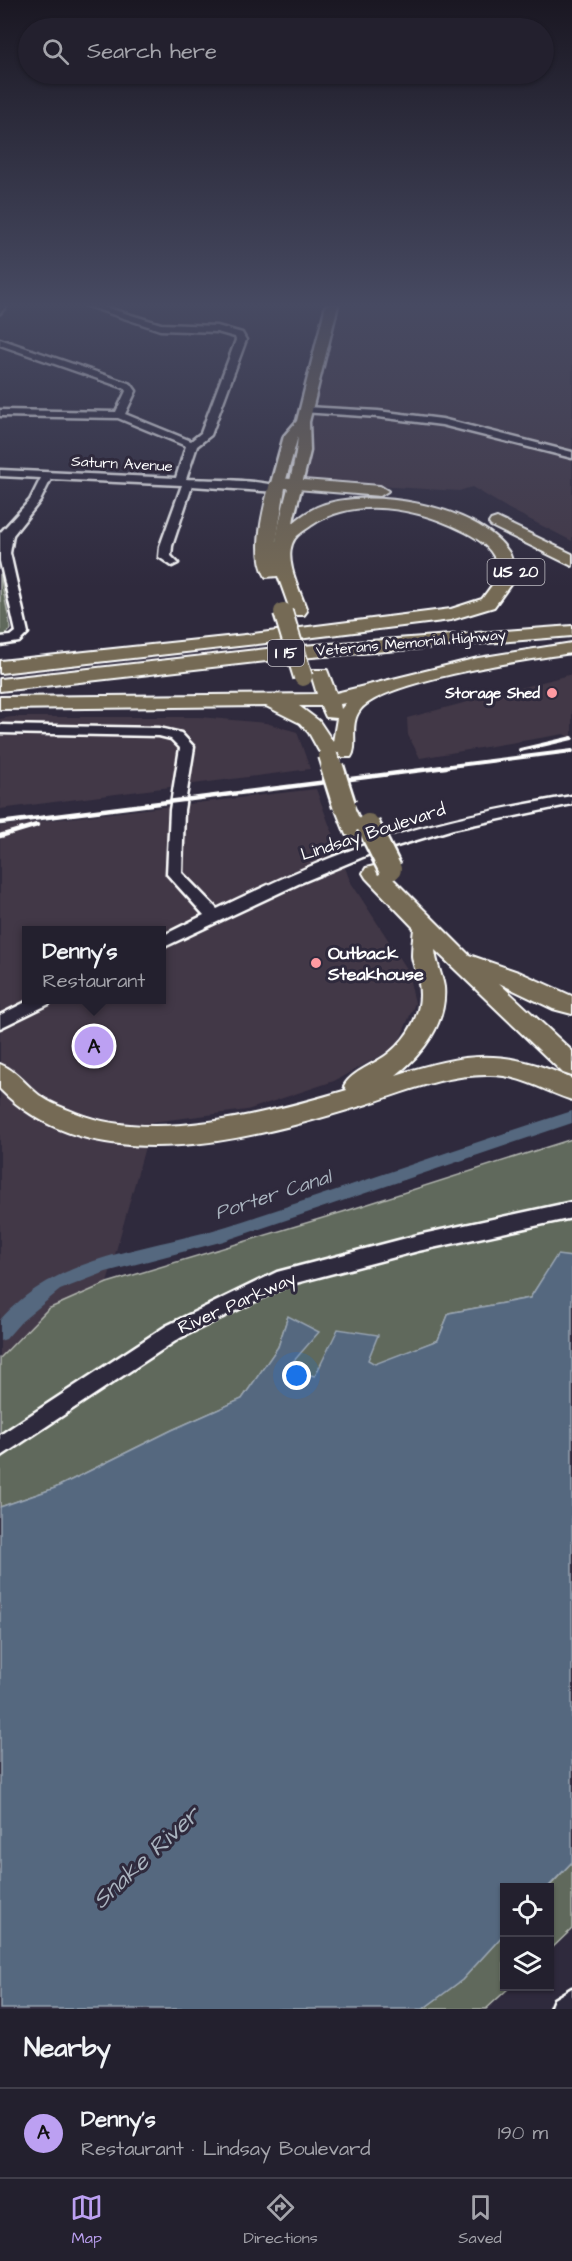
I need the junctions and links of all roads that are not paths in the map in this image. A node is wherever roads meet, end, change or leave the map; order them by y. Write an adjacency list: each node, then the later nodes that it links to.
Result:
1 (127, 399): 5 (street)
2 (219, 399): 7 (street)
3 (309, 399): 6 (main road)
4 (0, 413): 5 (street)
5 (119, 415): 7 (street)
6 (305, 416): 8 (street); 12 (main road)
7 (192, 446): 11 (street)
8 (572, 455)
9 (0, 473): 10 (street, Saturn Avenue)
10 (48, 475): 11 (street, Saturn Avenue); 14 (street)
11 (184, 482): 12 (street, Saturn Avenue); 17 (street)
12 (285, 486): 13 (highway); 15 (main road); 16 (highway); 18 (highway)
13 (471, 520): 15 (highway, US 20); 21 (highway, US 20)
14 (4, 536): 22 (street)
15 (282, 549): 18 (highway)
16 (572, 561)
17 (172, 563)
18 (291, 612): 28 (highway, bridge)
19 (572, 615): 21 (highway, Veterans Memorial Highway / I 15)
20 (572, 631): 26 (highway, Veterans Memorial Highway / I 15)
21 (250, 639): 24 (highway, Veterans Memorial Highway / I 15)
22 (0, 641)
23 (572, 648): 25 (highway)
24 (0, 667)
25 (402, 683): 28 (highway); 31 (highway)
26 (0, 685)
27 (248, 700): 28 (highway); 29 (highway); 31 (highway)
28 (320, 700): 31 (highway)
29 (0, 703)
30 (0, 729): 33 (street)
31 (333, 752): 34 (highway, bridge)
32 (572, 800): 33 (street, Lindsay Boulevard)
33 (215, 917): 35 (street, Lindsay Boulevard)
34 (426, 926): 36 (highway); 43 (highway)
35 (166, 940)
36 (461, 960): 38 (highway); 40 (highway)
37 (34, 1004): 39 (street)
38 (572, 1005)
39 (0, 1022)
40 (572, 1066)
41 (0, 1074): 43 (highway)
42 (572, 1090): 43 (highway)
43 (214, 1132)
44 (572, 1210): 45 (street, River Parkway)
45 (0, 1447)
46 (572, 2002): 47 (street)
47 (564, 2009)

